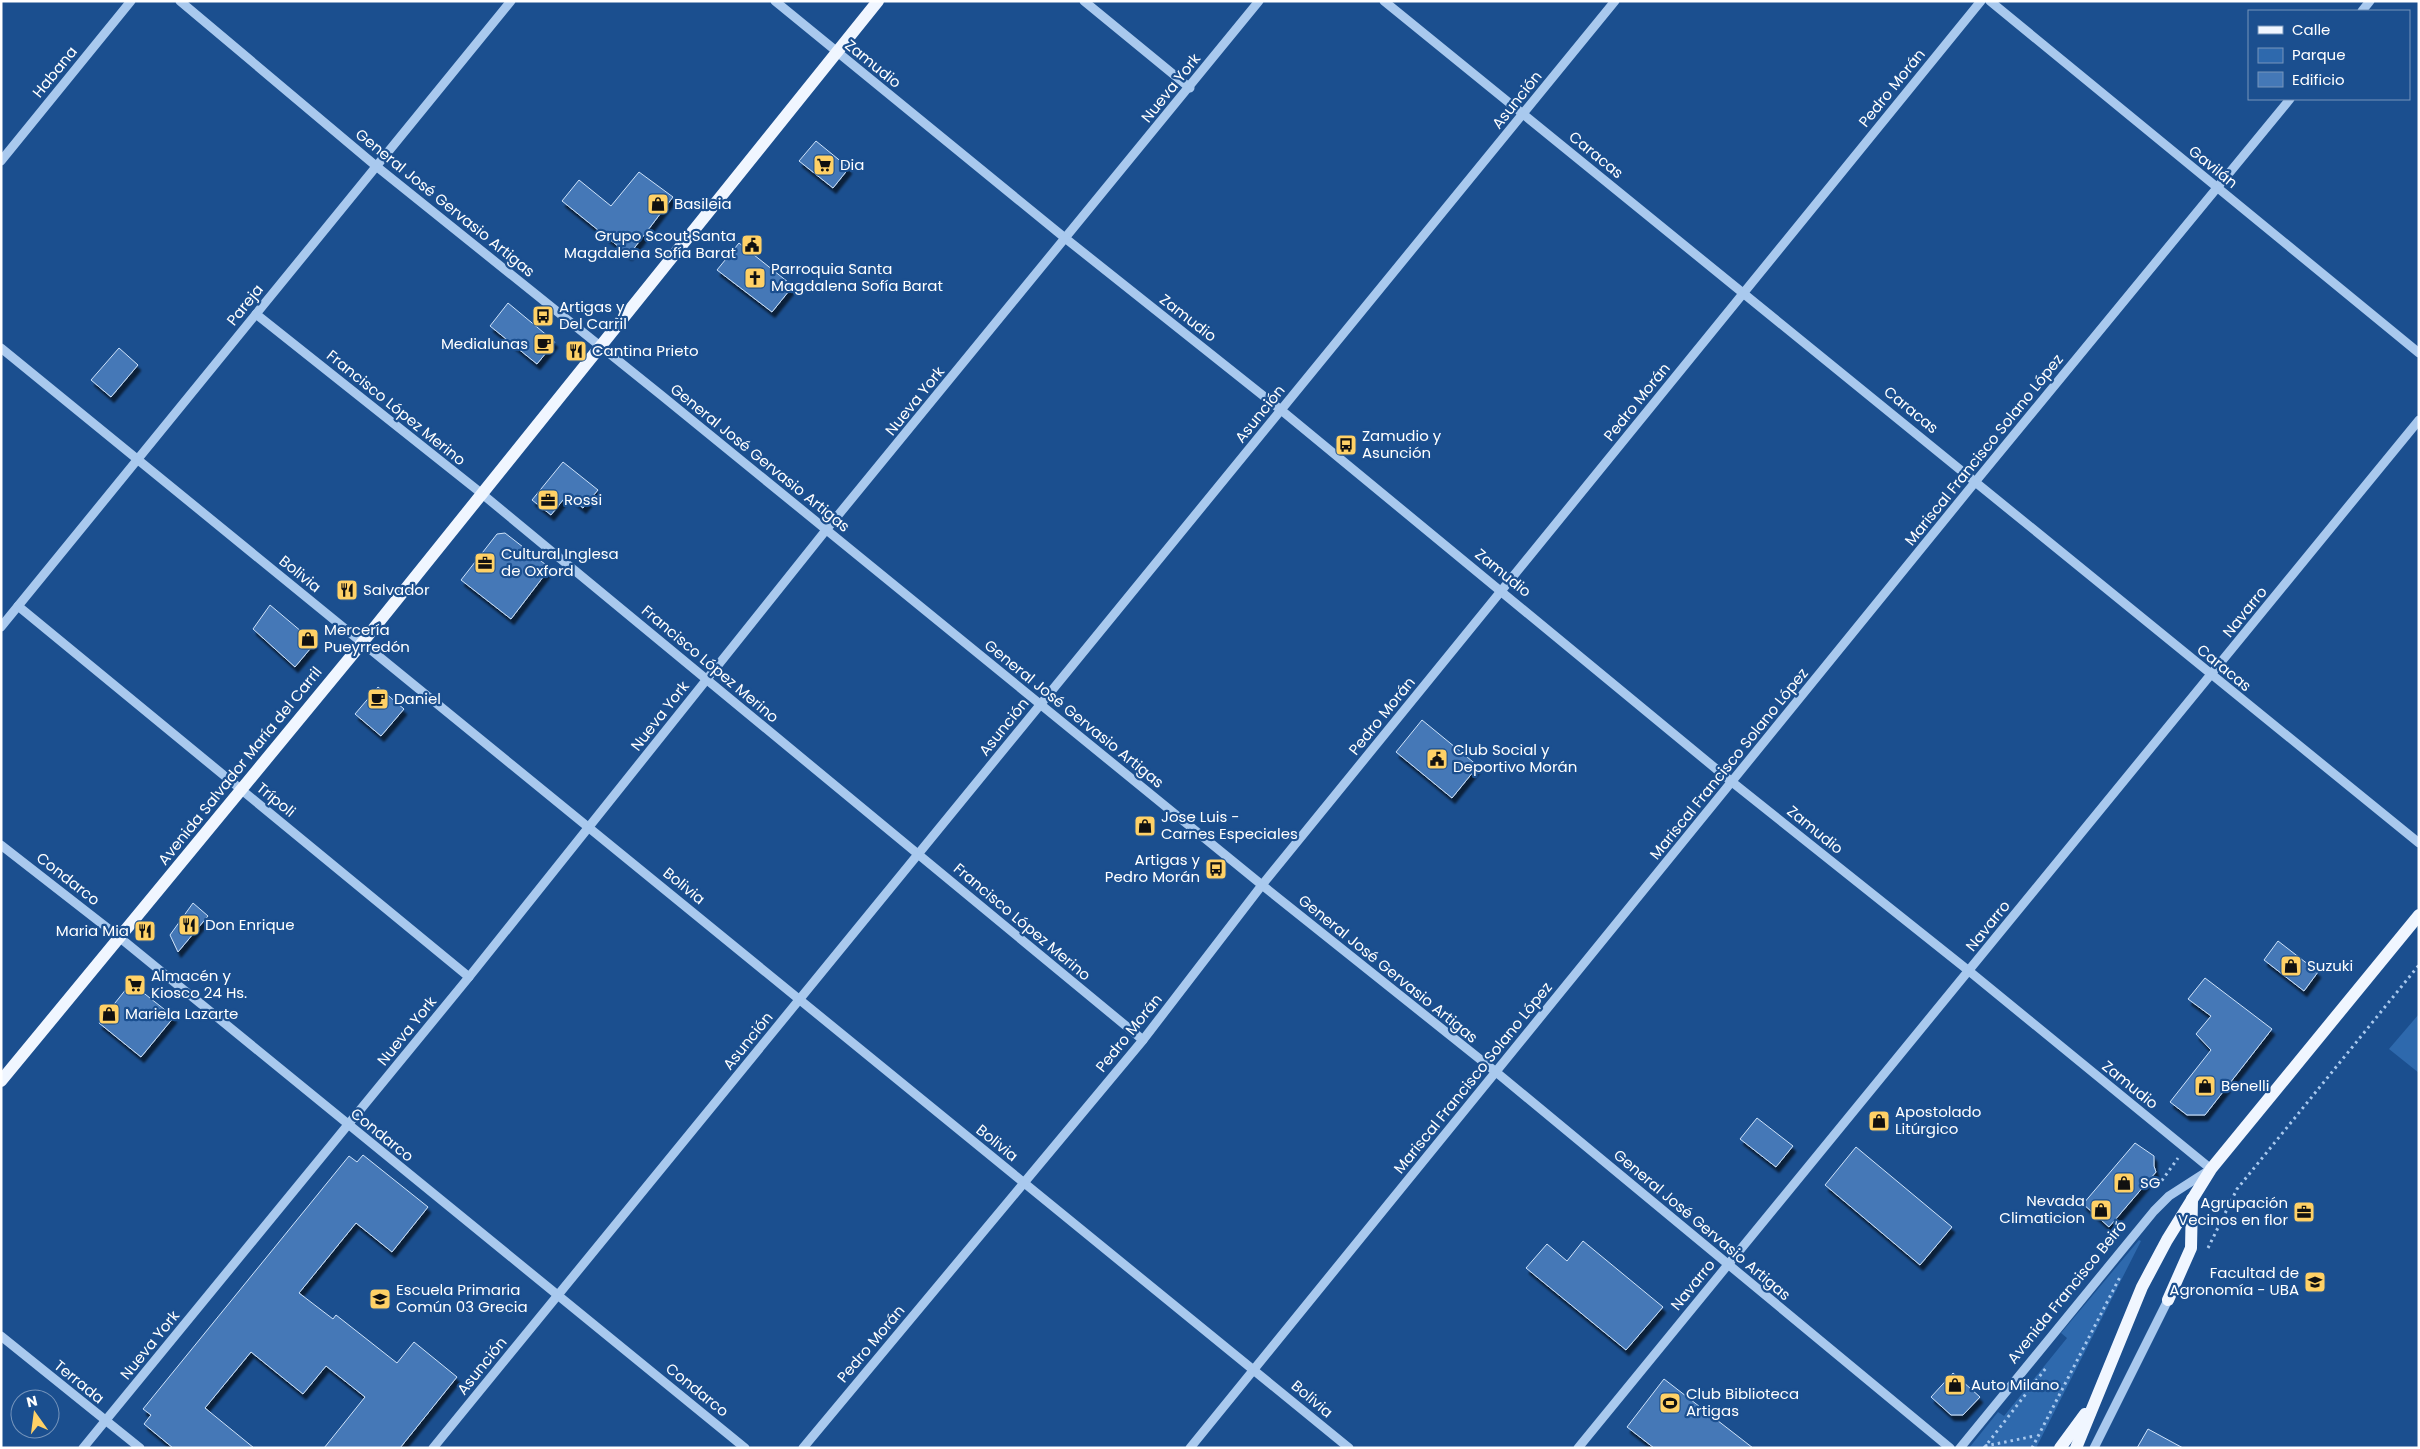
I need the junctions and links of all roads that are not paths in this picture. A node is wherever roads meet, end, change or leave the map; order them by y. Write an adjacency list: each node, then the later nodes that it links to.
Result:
1 (131, 1): 16 (street, Habana)
2 (180, 1): 17 (street, General José Gervasio Artigas)
3 (511, 1): 17 (street, Pareja)
4 (776, 1): 12 (street, Zamudio)
5 (878, 1): 12 (main road, Avenida Salvador María del Carril)
6 (1084, 1): 13 (street)
7 (1259, 1): 13 (street, Nueva York)
8 (1384, 1): 15 (street, Caracas)
9 (1615, 1): 15 (street, Asunción)
10 (1980, 1): 20 (street, Pedro Morán)
11 (1990, 1): 18 (street, Gavilán)
12 (837, 52): 19 (street, Zamudio); 22 (main road, Avenida Salvador María del Carril)
13 (1190, 88): 19 (street, Nueva York)
14 (2289, 100): 18 (street, Mariscal Francisco Solano López)
15 (1523, 114): 20 (street, Caracas); 25 (street, Asunción)
16 (1, 161)
17 (376, 166): 21 (street, Pareja); 22 (street, General José Gervasio Artigas)
18 (2218, 188): 24 (street, Gavilán); 28 (street, Mariscal Francisco Solano López)
19 (1065, 238): 25 (street, Zamudio); 30 (street, Nueva York)
20 (1744, 292): 28 (street, Caracas); 31 (street, Pedro Morán)
21 (256, 314): 27 (street, Pareja); 29 (street, Francisco López Merino)
22 (602, 346): 29 (main road, Avenida Salvador María del Carril); 30 (street, General José Gervasio Artigas)
23 (1, 348): 27 (street, Bolivia)
24 (2419, 353)
25 (1281, 410): 31 (street, Zamudio); 37 (street, Asunción)
26 (2419, 420): 35 (street, Navarro)
27 (137, 458): 32 (street, Pareja); 34 (street, Bolivia)
28 (1976, 481): 35 (street, Caracas); 38 (street, Mariscal Francisco Solano López)
29 (481, 493): 34 (main road, Avenida Salvador María del Carril); 36 (street, Francisco López Merino)
30 (826, 530): 36 (street, Nueva York); 37 (street, General José Gervasio Artigas)
31 (1502, 590): 38 (street, Zamudio); 44 (street, Pedro Morán)
32 (18, 606): 33 (street, Pareja); 39 (street, Trípoli)
33 (1, 627)
34 (362, 643): 39 (main road, Avenida Salvador María del Carril); 40 (street, Bolivia)
35 (2211, 676): 41 (street, Caracas); 47 (street, Navarro)
36 (706, 679): 40 (street, Nueva York); 43 (street, Francisco López Merino)
37 (1040, 705): 43 (street, Asunción); 44 (street, General José Gervasio Artigas)
38 (1732, 782): 47 (street, Zamudio); 51 (street, Mariscal Francisco Solano López)
39 (241, 790): 46 (main road, Avenida Salvador María del Carril); 48 (street, Trípoli)
40 (590, 827): 48 (street, Nueva York); 49 (street, Bolivia)
41 (2419, 843)
42 (1, 845): 46 (street, Condarco)
43 (918, 854): 49 (street, Asunción); 50 (street, Francisco López Merino)
44 (1262, 885): 50 (street, Pedro Morán); 51 (street, General José Gervasio Artigas)
45 (2419, 915): 54 (main road, Avenida Francisco Beiró)
46 (120, 937): 52 (main road, Avenida Salvador María del Carril); 53 (street, Condarco)
47 (1969, 971): 54 (street, Zamudio); 57 (street, Navarro)
48 (469, 977): 53 (street, Nueva York)
49 (800, 999): 55 (street, Bolivia); 58 (street, Asunción)
50 (1143, 1040): 55 (street, Pedro Morán)
51 (1496, 1072): 57 (street, General José Gervasio Artigas); 61 (street, Mariscal Francisco Solano López)
52 (1, 1081)
53 (348, 1125): 58 (street, Condarco); 63 (street, Nueva York)
54 (2211, 1169): 56 (main road, Avenida Francisco Beiró); 73 (street, Avenida Francisco Beiró)
55 (1023, 1182): 61 (street, Bolivia); 68 (street, Pedro Morán)
56 (2193, 1197): 59 (main road); 62 (main road, Avenida Francisco Beiró)
57 (1728, 1265): 71 (street, Navarro); 72 (street, General José Gervasio Artigas)
58 (559, 1294): 66 (street, Asunción); 67 (street, Condarco)
59 (2168, 1300): 76 (street)
60 (1, 1336): 63 (street, Terrada)
61 (1254, 1369): 69 (street, Mariscal Francisco Solano López); 70 (street, Bolivia)
62 (2098, 1396): 74 (main road); 75 (main road)
63 (105, 1421): 64 (street, Nueva York); 65 (street, Terrada)
64 (83, 1448)
65 (140, 1448)
66 (433, 1448)
67 (745, 1448)
68 (803, 1448)
69 (1190, 1448)
70 (1349, 1448)
71 (1578, 1448)
72 (1950, 1448)
73 (1960, 1448)
74 (2060, 1448)
75 (2076, 1448)
76 (2094, 1448)

